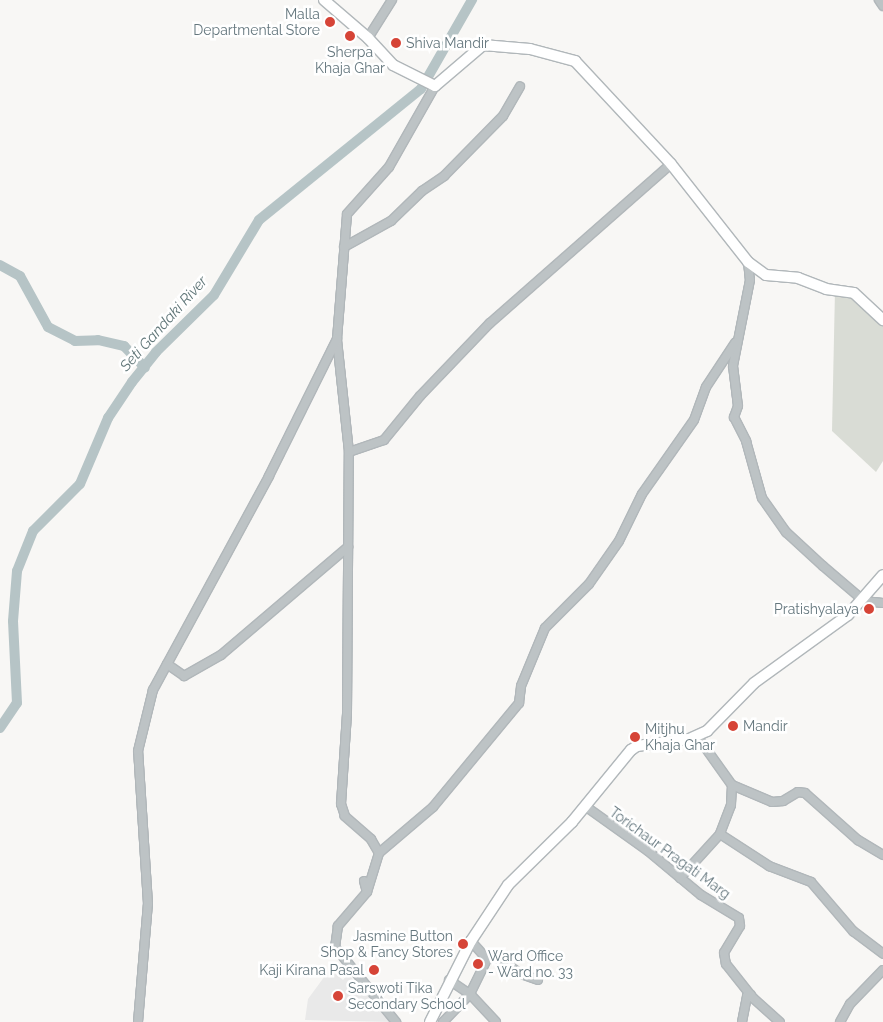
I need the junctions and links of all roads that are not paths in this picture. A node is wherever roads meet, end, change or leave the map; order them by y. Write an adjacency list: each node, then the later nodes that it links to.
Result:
1 (324, 0): 5 (main road)
2 (392, 0): 5 (street)
3 (879, 0): 4 (street)
4 (883, 6)
5 (368, 38): 6 (main road)
6 (435, 86): 8 (main road); 9 (street)
7 (520, 86): 9 (street)
8 (671, 164): 10 (main road); 14 (street)
9 (344, 247): 12 (street)
10 (748, 262): 11 (main road); 13 (street)
11 (883, 320)
12 (337, 339): 14 (street); 19 (street)
13 (736, 343): 17 (street); 24 (street)
14 (350, 452): 15 (street)
15 (348, 547): 19 (street); 24 (street)
16 (883, 576): 17 (main road)
17 (864, 601): 18 (street); 20 (main road)
18 (883, 603)
19 (167, 664): 37 (street)
20 (697, 736): 21 (street); 22 (main road)
21 (732, 785): 23 (street); 25 (street)
22 (585, 806): 26 (street, Torichaur Pragati Marg); 29 (main road)
23 (720, 834): 26 (street); 30 (street)
24 (379, 853): 28 (street)
25 (883, 855)
26 (680, 878): 36 (street, Torichaur Pragati Marg)
27 (364, 881): 28 (street)
28 (367, 892): 38 (street)
29 (471, 941): 31 (street); 33 (main road)
30 (883, 954)
31 (488, 959): 34 (street); 35 (street)
32 (883, 970): 44 (street)
33 (449, 980): 35 (street); 39 (main road)
34 (538, 980)
35 (470, 994): 40 (street); 41 (street)
36 (751, 995): 42 (street); 43 (street)
37 (138, 1022)
38 (396, 1022)
39 (430, 1022)
40 (444, 1022)
41 (496, 1022)
42 (742, 1022)
43 (780, 1022)
44 (840, 1022)

